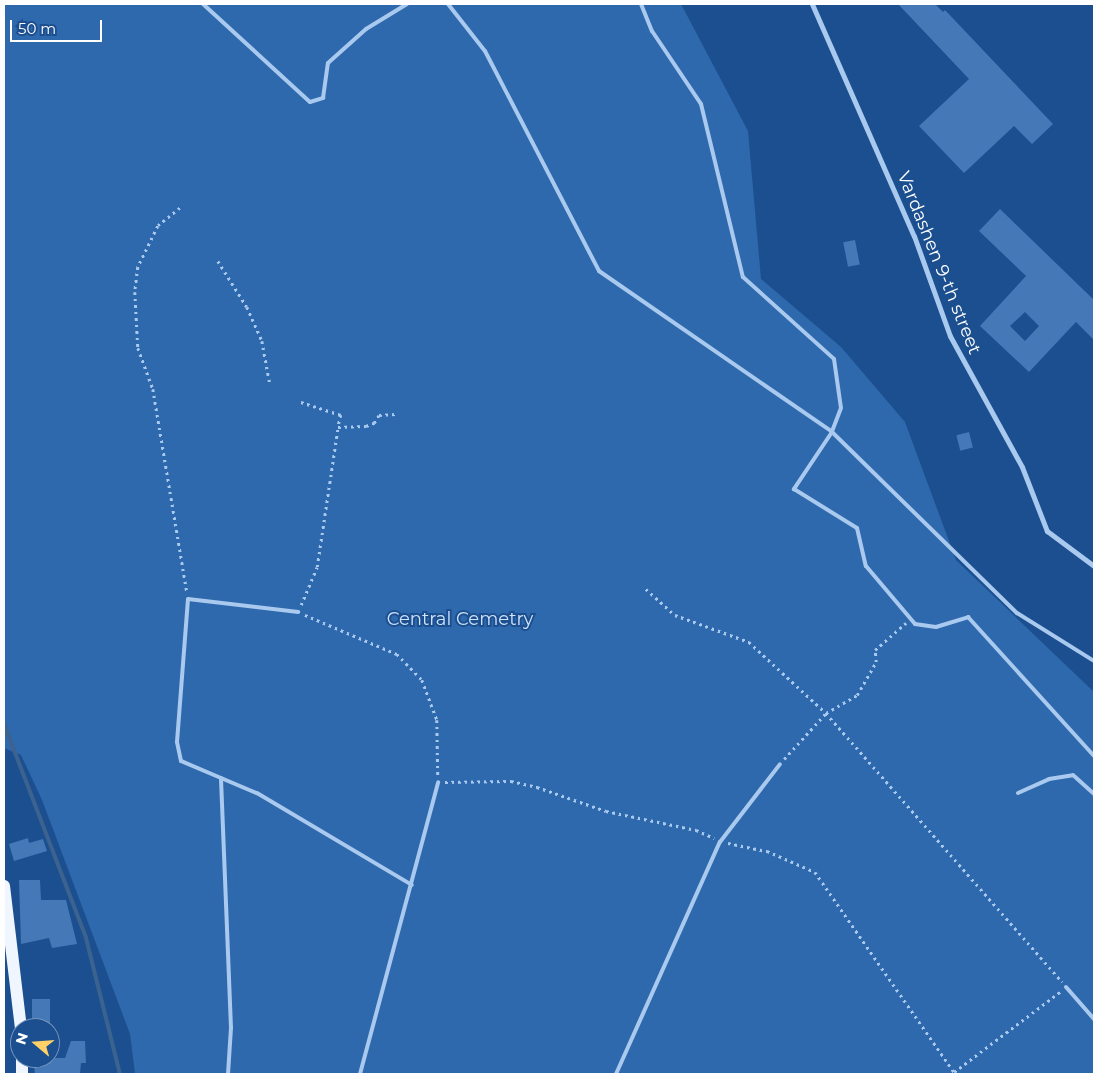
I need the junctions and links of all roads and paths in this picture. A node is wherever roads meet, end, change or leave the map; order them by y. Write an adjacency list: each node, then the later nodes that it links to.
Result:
1 (203, 4): 2 (lane)
2 (407, 4)
3 (448, 4): 12 (lane)
4 (641, 4): 12 (lane)
5 (812, 4): 13 (street, Vardashen 9-th street)
6 (180, 208): 15 (path)
7 (218, 261): 8 (path)
8 (270, 384)
9 (302, 402): 11 (path)
10 (396, 414): 11 (path)
11 (338, 427): 16 (path)
12 (832, 432): 17 (lane); 18 (lane)
13 (1094, 566)
14 (646, 589): 19 (path)
15 (188, 599): 16 (lane); 22 (lane)
16 (298, 612): 23 (path)
17 (910, 618): 19 (path); 20 (lane)
18 (1094, 660)
19 (826, 713): 21 (path); 29 (path)
20 (1094, 756)
21 (780, 764): 26 (lane)
22 (220, 778): 27 (lane); 32 (lane)
23 (438, 782): 26 (path); 27 (lane)
24 (1018, 794): 25 (lane)
25 (1094, 794)
26 (720, 842): 29 (path); 34 (lane)
27 (412, 885): 33 (lane)
28 (4, 886): 30 (main road)
29 (1066, 987): 31 (lane)
30 (20, 1018)
31 (1094, 1019)
32 (228, 1074)
33 (360, 1074)
34 (616, 1074)

